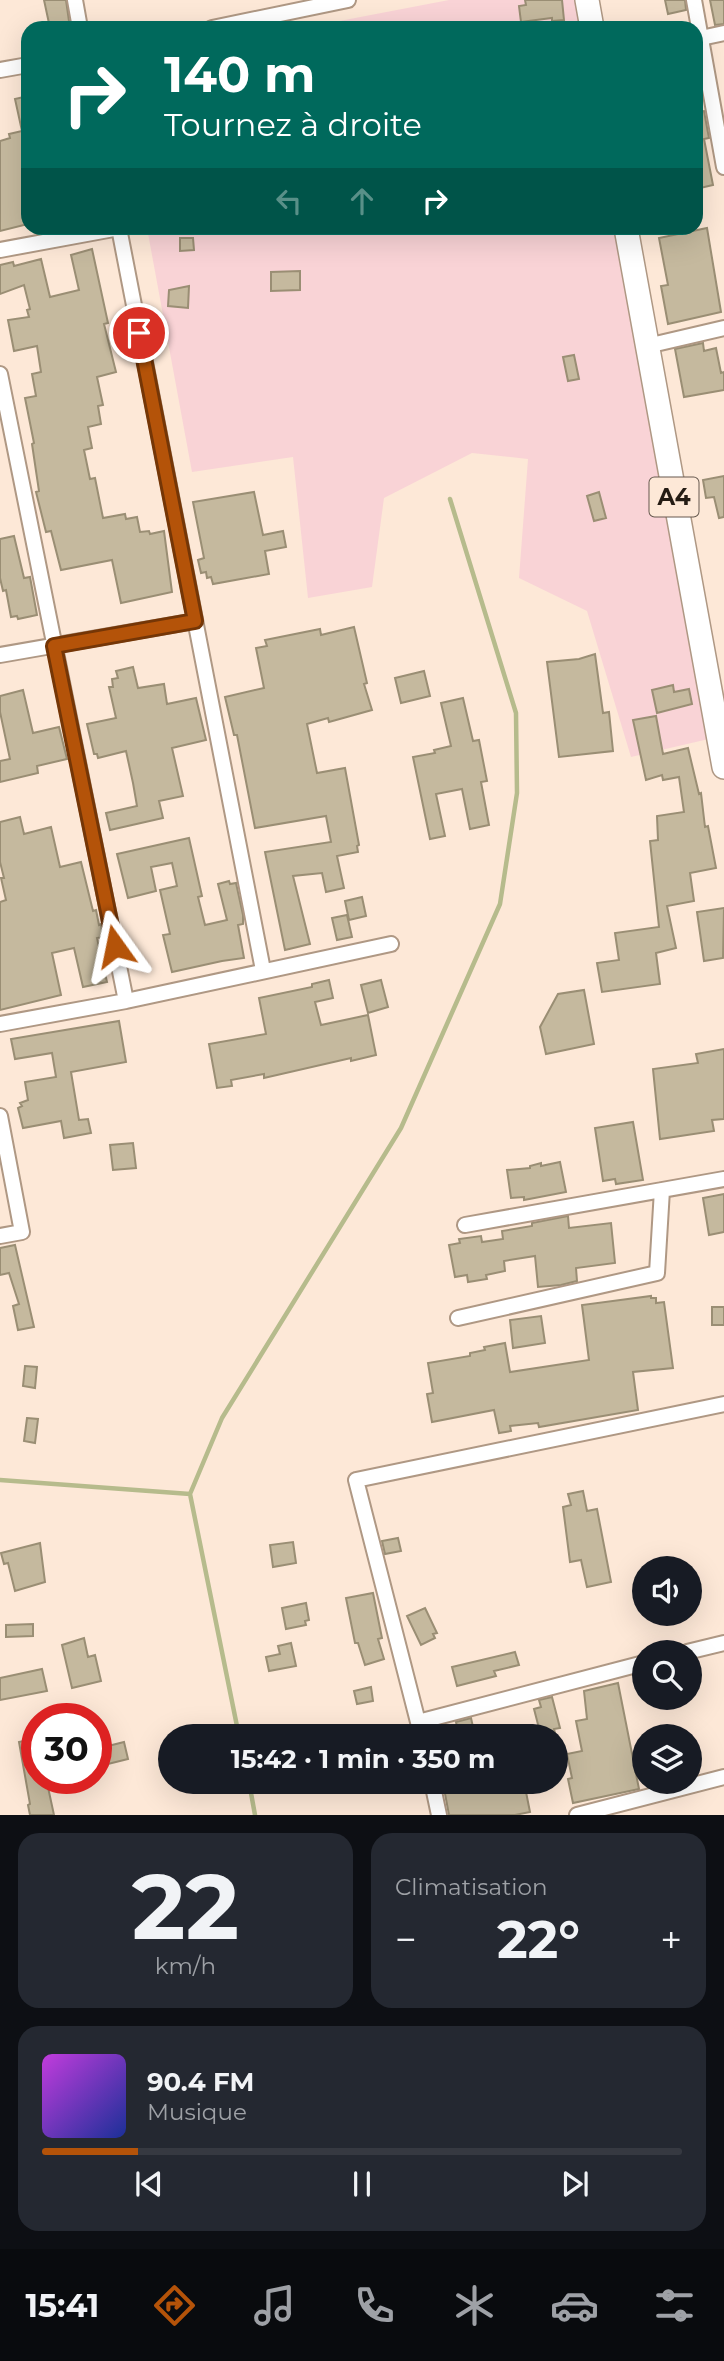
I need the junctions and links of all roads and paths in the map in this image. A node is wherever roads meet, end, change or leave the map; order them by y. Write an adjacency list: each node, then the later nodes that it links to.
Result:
1 (75, 0): 5 (street)
2 (348, 0): 6 (street)
3 (587, 0): 7 (main road)
4 (694, 0): 8 (street)
5 (79, 21)
6 (246, 21)
7 (591, 21)
8 (698, 21)
9 (724, 33): 10 (street)
10 (703, 38)
11 (703, 49): 14 (street)
12 (21, 66): 13 (street)
13 (0, 70)
14 (724, 167)
15 (81, 235): 18 (street)
16 (120, 235): 22 (street)
17 (627, 235): 20 (main road, A4)
18 (0, 250)
19 (724, 328): 20 (street)
20 (647, 346): 25 (main road, A4)
21 (0, 374): 23 (street)
22 (195, 621): 23 (street); 27 (street)
23 (54, 646): 24 (street); 28 (street)
24 (0, 655)
25 (724, 767)
26 (391, 944): 27 (street)
27 (263, 970): 28 (street)
28 (126, 1001): 29 (street)
29 (0, 1024)
30 (0, 1116): 34 (street)
31 (724, 1180): 32 (street)
32 (662, 1190): 33 (street); 35 (street)
33 (465, 1225)
34 (0, 1236)
35 (458, 1318)
36 (724, 1404): 40 (street)
37 (724, 1643): 38 (street)
38 (702, 1648)
39 (632, 1667): 41 (street)
40 (419, 1724)
41 (437, 1724)
42 (724, 1777): 45 (street)
43 (435, 1794): 44 (street)
44 (439, 1815)
45 (577, 1815)

